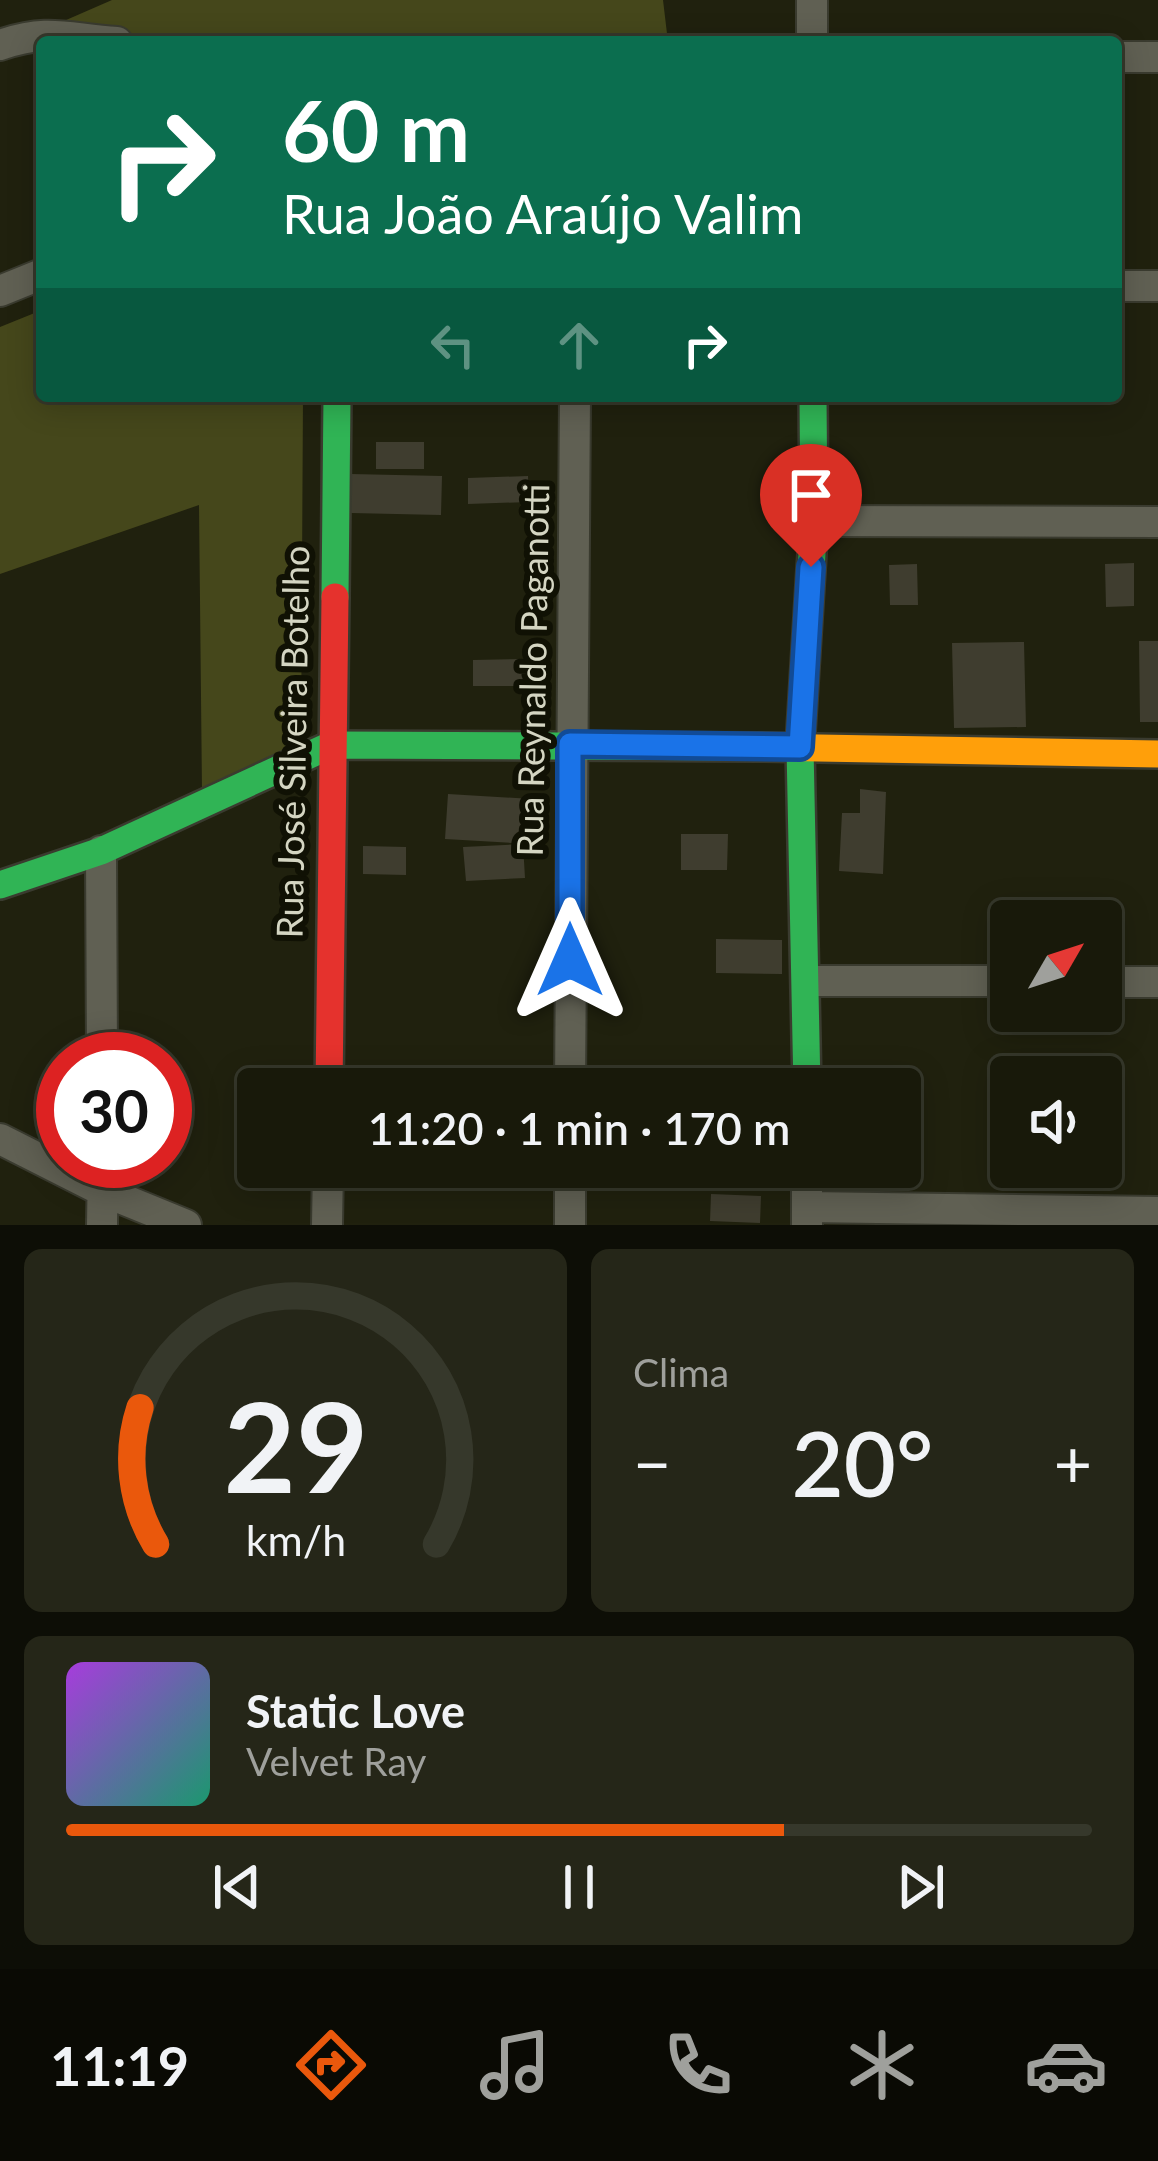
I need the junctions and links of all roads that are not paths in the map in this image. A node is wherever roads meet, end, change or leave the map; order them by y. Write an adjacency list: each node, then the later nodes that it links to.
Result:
1 (812, 0): 3 (street)
2 (73, 36): 4 (street)
3 (812, 36)
4 (0, 45)
5 (1122, 57): 6 (street)
6 (1158, 57)
7 (36, 276): 10 (street)
8 (1122, 286): 9 (street)
9 (1158, 286)
10 (0, 291)
11 (337, 402): 17 (street, Rua José Silveira Botelho)
12 (575, 402): 16 (street, Rua Reynaldo Paganotti)
13 (813, 402): 14 (street)
14 (814, 521): 15 (street); 18 (street)
15 (1158, 522)
16 (570, 744): 17 (street); 18 (street); 28 (street, Rua Reynaldo Paganotti)
17 (331, 745): 20 (street); 27 (street, Rua José Silveira Botelho)
18 (800, 747): 19 (street); 22 (street)
19 (1158, 754)
20 (101, 851): 21 (street); 26 (street)
21 (0, 885)
22 (807, 981): 23 (street); 29 (street)
23 (990, 981)
24 (1122, 982): 25 (street)
25 (1158, 982)
26 (102, 1032)
27 (328, 1068)
28 (570, 1068)
29 (807, 1068)
30 (0, 1139): 31 (street)
31 (36, 1152)
32 (103, 1188): 38 (street)
33 (123, 1188): 39 (street)
34 (328, 1188): 40 (street)
35 (570, 1188): 41 (street)
36 (1158, 1213): 37 (street)
37 (807, 1216)
38 (102, 1225)
39 (186, 1225)
40 (328, 1225)
41 (570, 1225)

